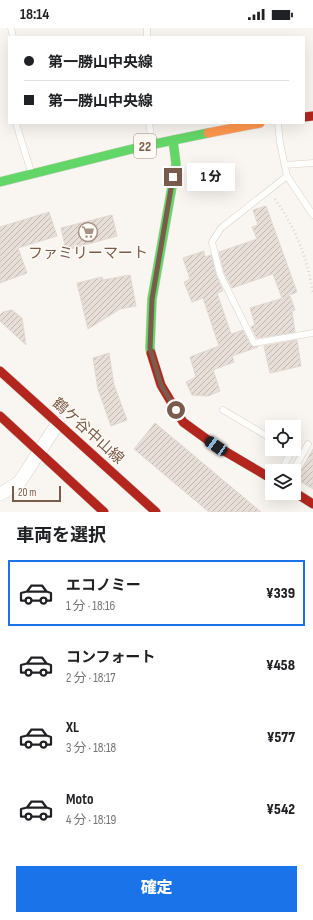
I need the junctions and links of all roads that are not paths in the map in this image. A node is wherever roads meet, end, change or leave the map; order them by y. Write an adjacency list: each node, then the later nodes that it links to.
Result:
1 (16, 124): 9 (lane)
2 (149, 124): 6 (lane)
3 (255, 124): 5 (street, 22)
4 (278, 124): 8 (lane)
5 (173, 140): 6 (street, 22); 22 (street)
6 (152, 145): 9 (street, 22)
7 (313, 164): 8 (lane)
8 (285, 165): 10 (lane)
9 (31, 174): 11 (street, 22)
10 (287, 176): 12 (lane); 13 (lane)
11 (2, 178)
12 (313, 215)
13 (313, 333)
14 (0, 371): 17 (street, 鶴ケ谷中山線)
15 (223, 410): 18 (lane)
16 (0, 416): 20 (street)
17 (58, 422): 20 (street); 27 (street, 鶴ケ谷中山線)
18 (265, 434)
19 (308, 444): 21 (lane)
20 (39, 451): 23 (street); 26 (street)
21 (297, 464)
22 (265, 475)
23 (0, 494)
24 (301, 496): 25 (street)
25 (313, 504)
26 (104, 512)
27 (156, 512)

